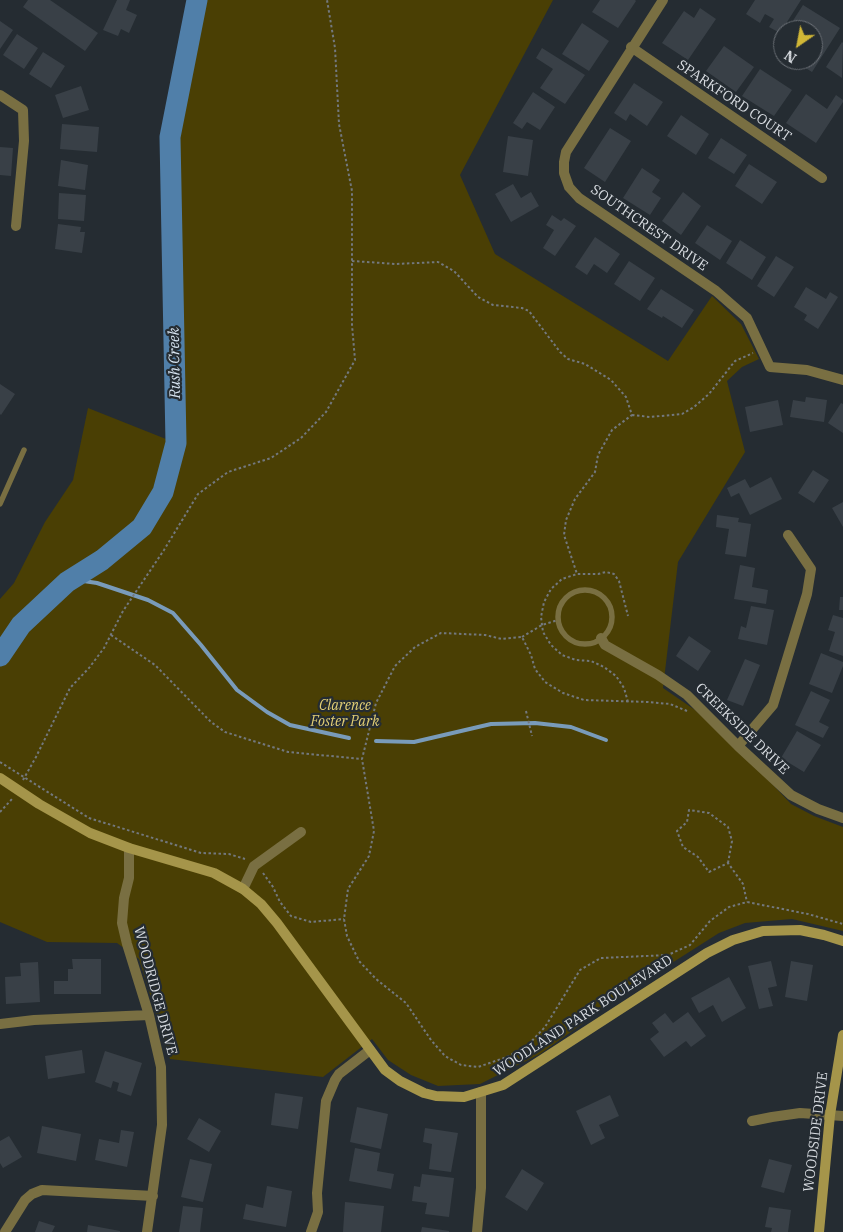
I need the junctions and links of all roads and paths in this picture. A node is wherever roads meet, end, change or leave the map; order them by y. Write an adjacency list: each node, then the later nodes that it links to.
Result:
1 (327, 0): 7 (path)
2 (663, 0): 3 (street, SOUTHCREST DRIVE)
3 (631, 48): 5 (street, SPARKFORD COURT); 9 (street, SOUTHCREST DRIVE)
4 (0, 95): 6 (street)
5 (822, 178)
6 (16, 226)
7 (352, 261): 10 (path); 18 (path)
8 (755, 352): 10 (path)
9 (843, 380)
10 (632, 415): 14 (path)
11 (24, 450): 12 (lane)
12 (0, 504)
13 (788, 535): 25 (street)
14 (577, 574): 15 (path); 17 (path)
15 (628, 616)
16 (558, 620): 17 (path); 20 (lane); 20 (lane)
17 (542, 625): 19 (path); 21 (path)
18 (111, 635): 26 (path); 27 (path)
19 (522, 637): 21 (path); 26 (path)
20 (601, 638): 25 (street, CREEKSIDE DRIVE)
21 (628, 702): 23 (path)
22 (526, 711): 24 (path)
23 (692, 713)
24 (532, 736)
25 (738, 746): 29 (street, CREEKSIDE DRIVE)
26 (362, 759): 34 (path)
27 (0, 762)
28 (3, 780): 31 (street, WOODLAND PARK BOULEVARD)
29 (843, 818)
30 (301, 832): 33 (street)
31 (129, 848): 33 (street, WOODLAND PARK BOULEVARD); 37 (street, WOODRIDGE DRIVE)
32 (728, 863): 32 (path); 34 (path)
33 (243, 889): 40 (street, WOODLAND PARK BOULEVARD)
34 (747, 902): 35 (path)
35 (843, 924)
36 (843, 941): 41 (street, WOODLAND PARK BOULEVARD)
37 (149, 1015): 38 (street); 45 (street, WOODRIDGE DRIVE)
38 (0, 1024)
39 (843, 1035): 42 (street, WOODSIDE DRIVE)
40 (370, 1050): 41 (street, WOODLAND PARK BOULEVARD); 48 (street)
41 (481, 1092): 49 (street)
42 (830, 1115): 43 (street); 44 (street); 50 (street, WOODSIDE DRIVE)
43 (843, 1116)
44 (752, 1121)
45 (153, 1196): 46 (street); 47 (street, WOODRIDGE DRIVE)
46 (5, 1232)
47 (147, 1232)
48 (311, 1232)
49 (477, 1232)
50 (819, 1232)

